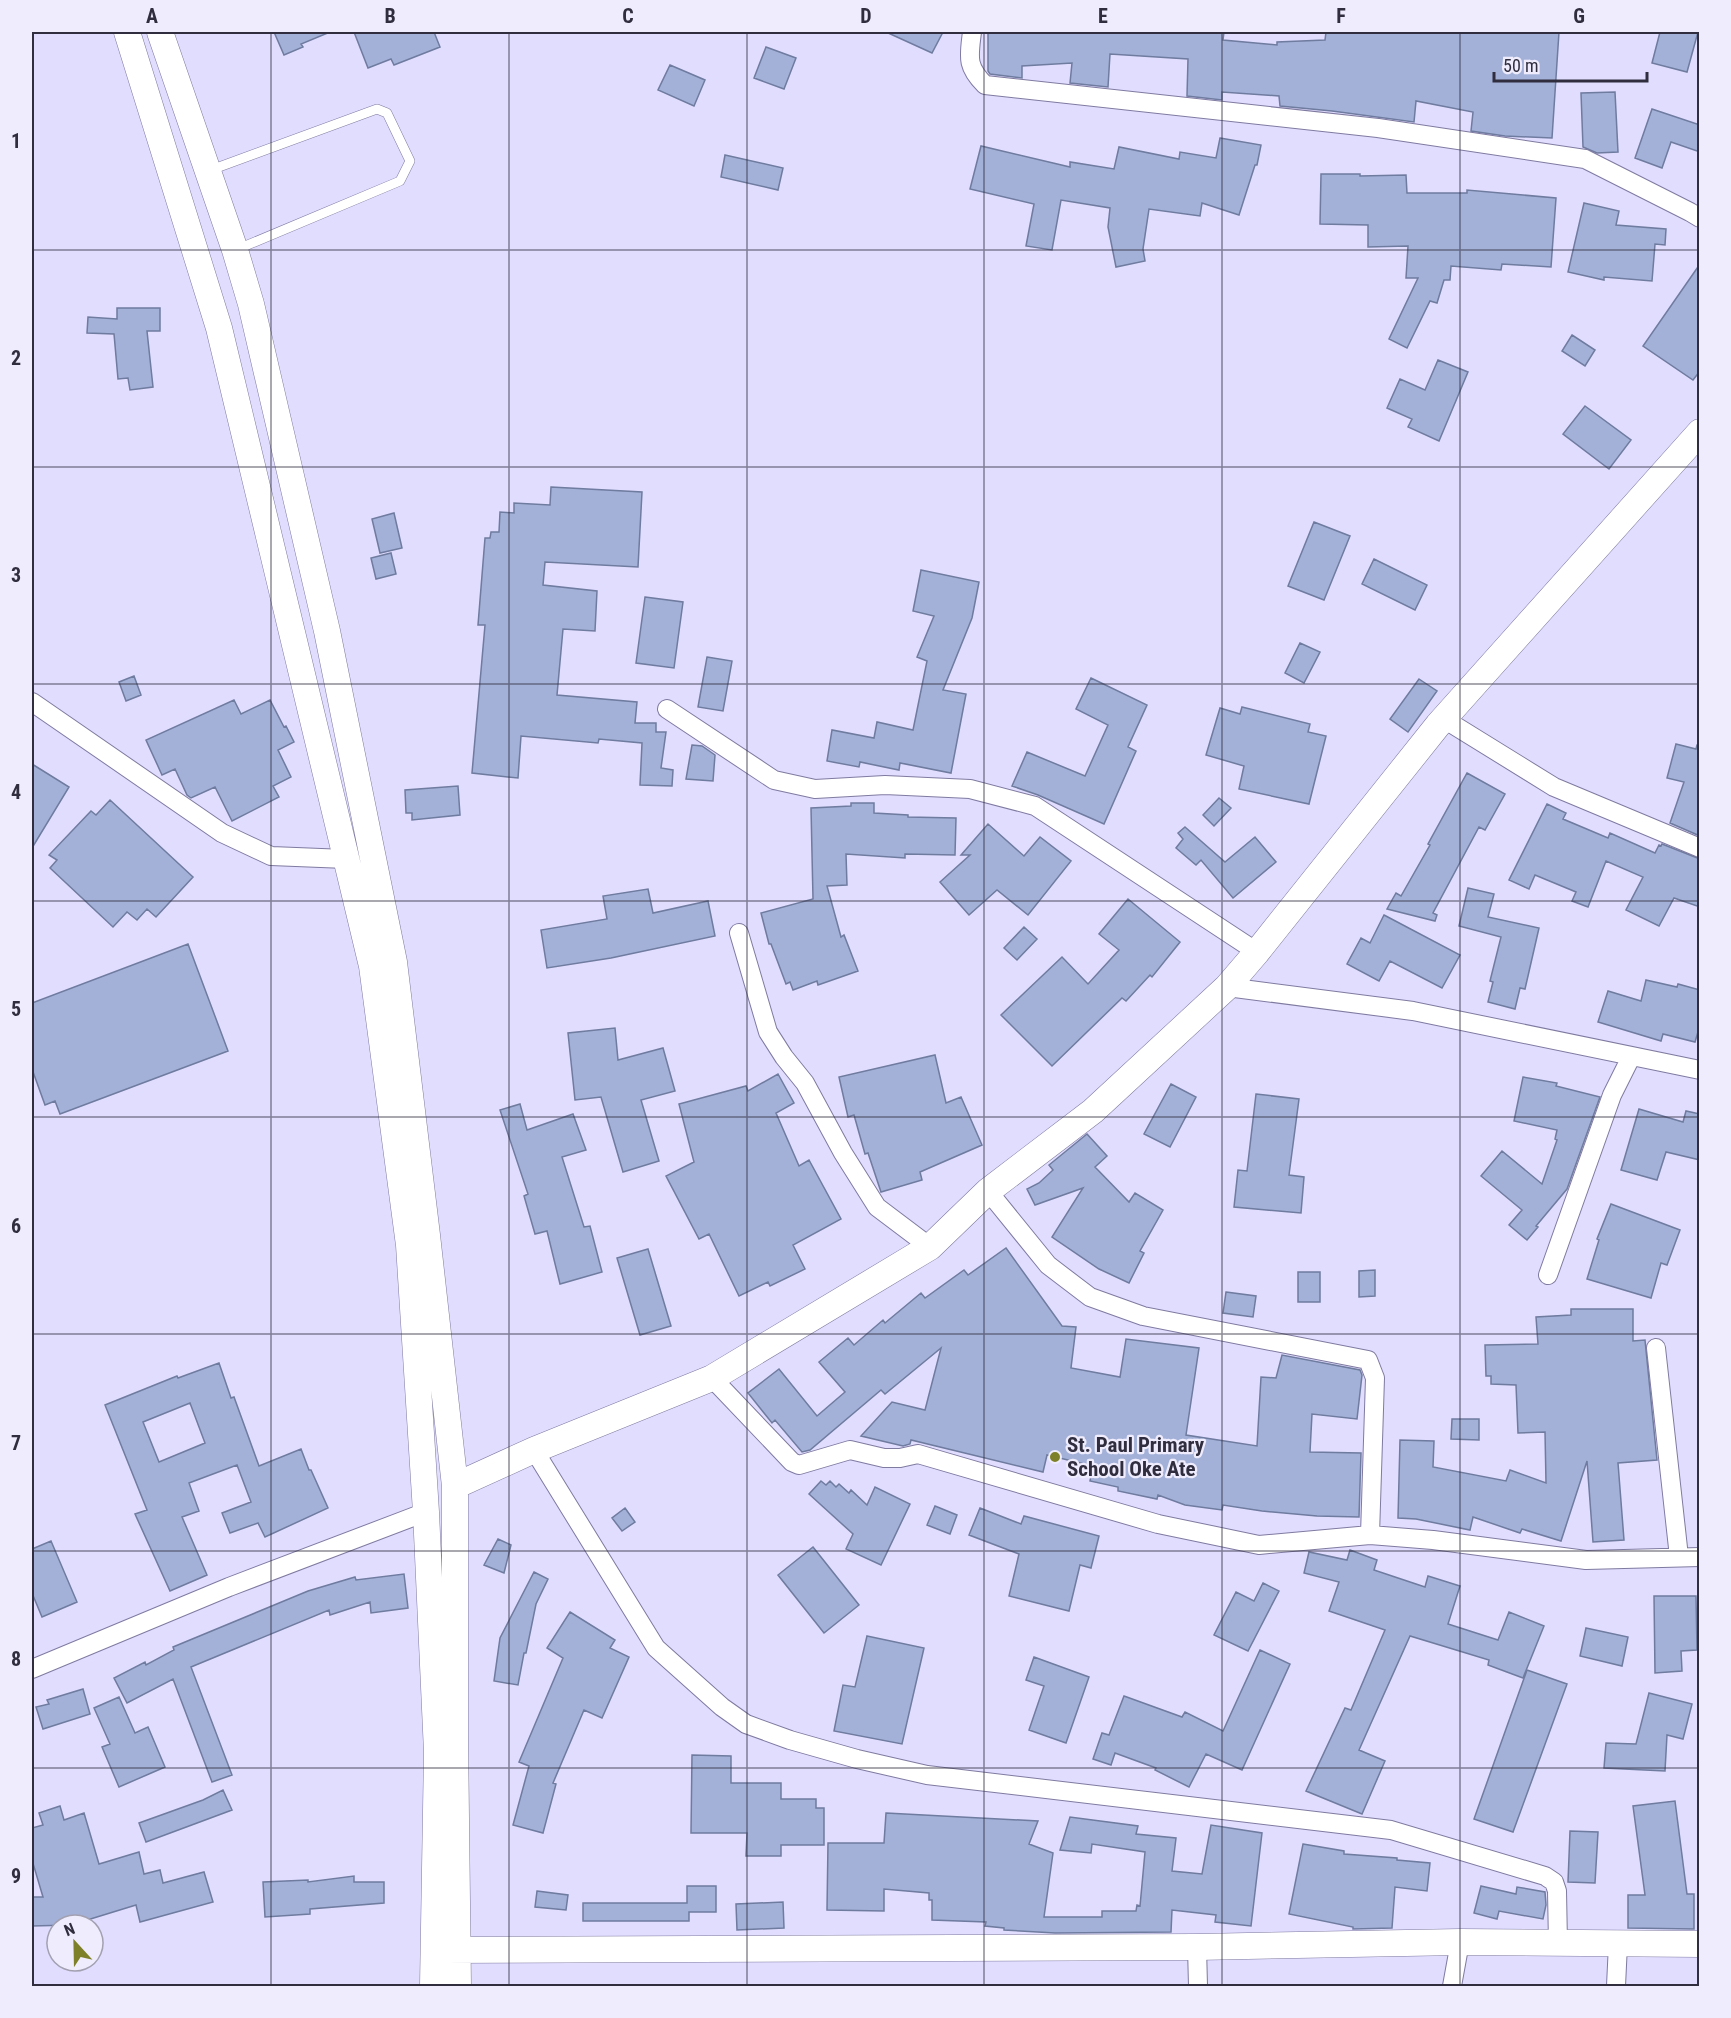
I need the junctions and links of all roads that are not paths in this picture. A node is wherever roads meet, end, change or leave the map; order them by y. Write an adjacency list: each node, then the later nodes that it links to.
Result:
1 (127, 32): 12 (main road)
2 (160, 32): 4 (main road)
3 (972, 32): 5 (street)
4 (208, 171): 6 (main road); 6 (lane)
5 (1700, 218)
6 (236, 250): 24 (main road)
7 (1700, 432): 10 (main road)
8 (32, 702): 12 (street)
9 (667, 709): 14 (street)
10 (1444, 719): 11 (street); 14 (main road)
11 (1700, 848)
12 (346, 859): 25 (main road)
13 (739, 933): 19 (street)
14 (1257, 952): 15 (main road)
15 (1227, 987): 16 (street); 18 (main road)
16 (1631, 1057): 17 (street); 20 (street)
17 (1700, 1070)
18 (988, 1191): 19 (main road); 26 (street)
19 (930, 1247): 22 (main road)
20 (1548, 1275)
21 (1656, 1348): 27 (street)
22 (712, 1378): 23 (main road); 26 (street)
23 (534, 1450): 24 (main road); 31 (street)
24 (455, 1486): 35 (main road)
25 (426, 1512): 29 (street); 35 (main road)
26 (1370, 1535): 27 (street)
27 (1679, 1557): 28 (street)
28 (1700, 1557)
29 (32, 1669)
30 (1460, 1942): 31 (main road); 34 (main road); 39 (street)
31 (1558, 1944): 32 (main road)
32 (1618, 1944): 33 (main road); 40 (street)
33 (1700, 1944)
34 (1197, 1947): 35 (main road); 38 (street)
35 (446, 1951): 36 (main road); 37 (main road)
36 (433, 1986)
37 (458, 1986)
38 (1198, 1986)
39 (1452, 1986)
40 (1616, 1986)

